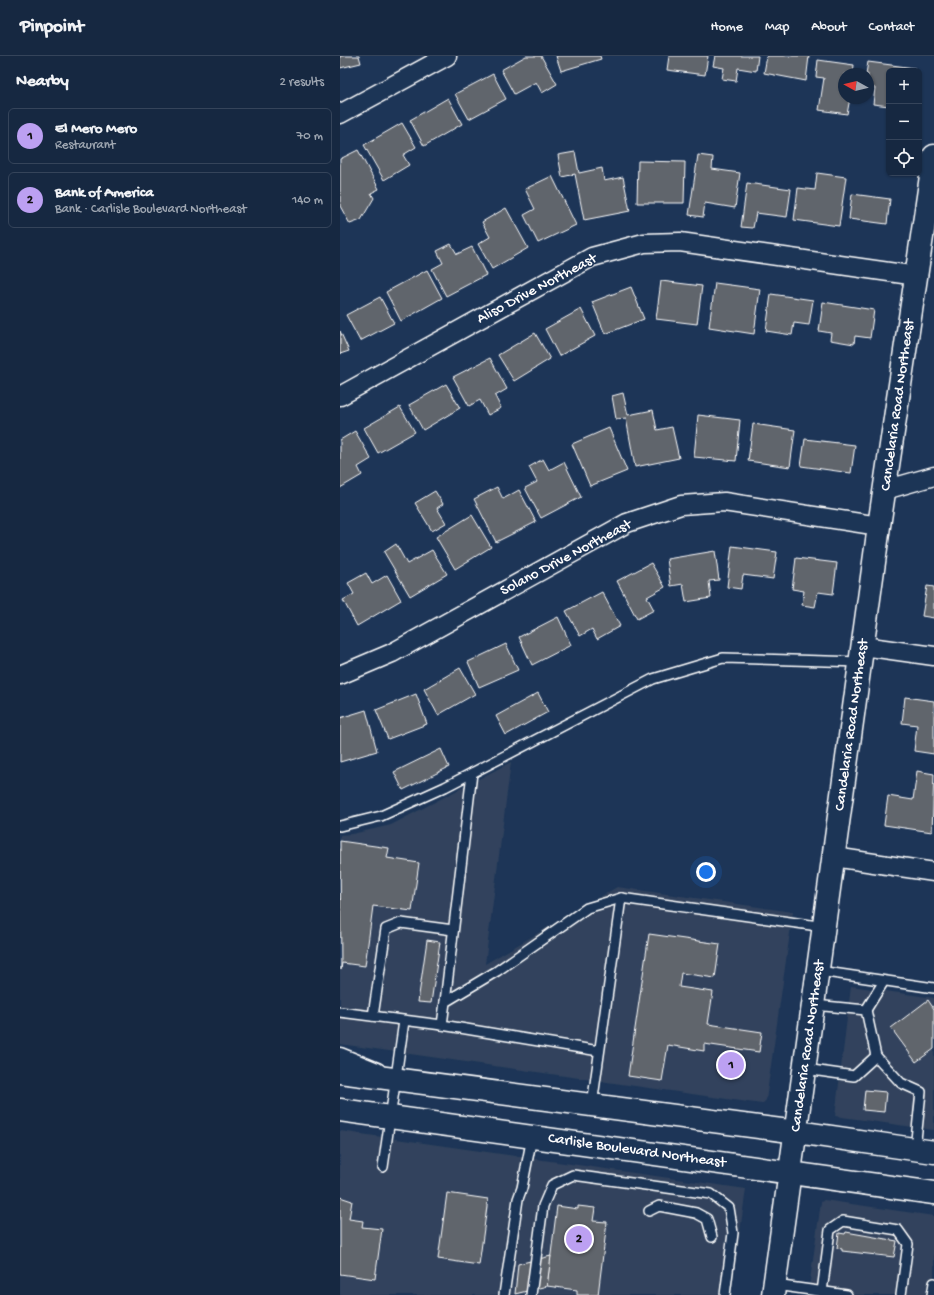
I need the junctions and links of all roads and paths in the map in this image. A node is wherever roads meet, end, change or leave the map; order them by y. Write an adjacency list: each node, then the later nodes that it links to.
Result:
1 (447, 56): 2 (street)
2 (340, 114)
3 (934, 156): 4 (main road, Candelaria Road Northeast)
4 (917, 276): 5 (street, Aliso Drive Northeast); 7 (main road, Candelaria Road Northeast)
5 (340, 396)
6 (934, 476): 7 (street)
7 (885, 490): 8 (main road, Candelaria Road Northeast)
8 (879, 526): 9 (main road, Candelaria Road Northeast); 11 (street, Solano Drive Northeast)
9 (862, 654): 10 (street); 12 (lane); 14 (main road, Candelaria Road Northeast)
10 (934, 656)
11 (340, 675)
12 (472, 773): 13 (lane); 18 (lane)
13 (340, 826)
14 (834, 857): 15 (street); 17 (main road, Candelaria Road Northeast)
15 (934, 872)
16 (621, 898): 17 (lane); 22 (lane); 29 (lane)
17 (825, 927): 19 (main road, Candelaria Road Northeast)
18 (454, 930): 22 (lane); 26 (lane)
19 (819, 971): 20 (lane); 23 (main road, Candelaria Road Northeast)
20 (884, 981): 21 (lane); 24 (lane)
21 (934, 988)
22 (445, 1002): 28 (lane)
23 (814, 1005): 24 (lane); 32 (main road, Candelaria Road Northeast)
24 (866, 1010): 30 (lane)
25 (340, 1012): 26 (lane)
26 (372, 1016): 27 (lane)
27 (404, 1020): 28 (lane); 34 (lane)
28 (442, 1025): 29 (lane)
29 (600, 1051): 35 (lane)
30 (876, 1056): 32 (lane); 40 (lane)
31 (340, 1057): 34 (street)
32 (805, 1069): 38 (main road, Candelaria Road Northeast)
33 (340, 1072): 34 (main road)
34 (397, 1079): 35 (main road); 37 (lane)
35 (592, 1105): 38 (main road)
36 (340, 1110): 37 (main road, Carlisle Boulevard Northeast)
37 (391, 1117): 39 (main road, Carlisle Boulevard Northeast); 41 (lane)
38 (797, 1132): 40 (main road); 42 (main road, Candelaria Road Northeast)
39 (532, 1137): 42 (main road, Carlisle Boulevard Northeast); 49 (lane)
40 (925, 1150)
41 (383, 1167)
42 (791, 1173): 43 (main road, Carlisle Boulevard Northeast); 47 (main road, Candelaria Road Northeast)
43 (934, 1193)
44 (649, 1211): 45 (lane)
45 (712, 1237)
46 (934, 1284): 54 (lane)
47 (774, 1290): 48 (lane)
48 (822, 1292): 52 (lane); 53 (lane)
49 (504, 1295)
50 (531, 1295): 51 (lane)
51 (725, 1295)
52 (847, 1295)
53 (901, 1295)
54 (932, 1295)

